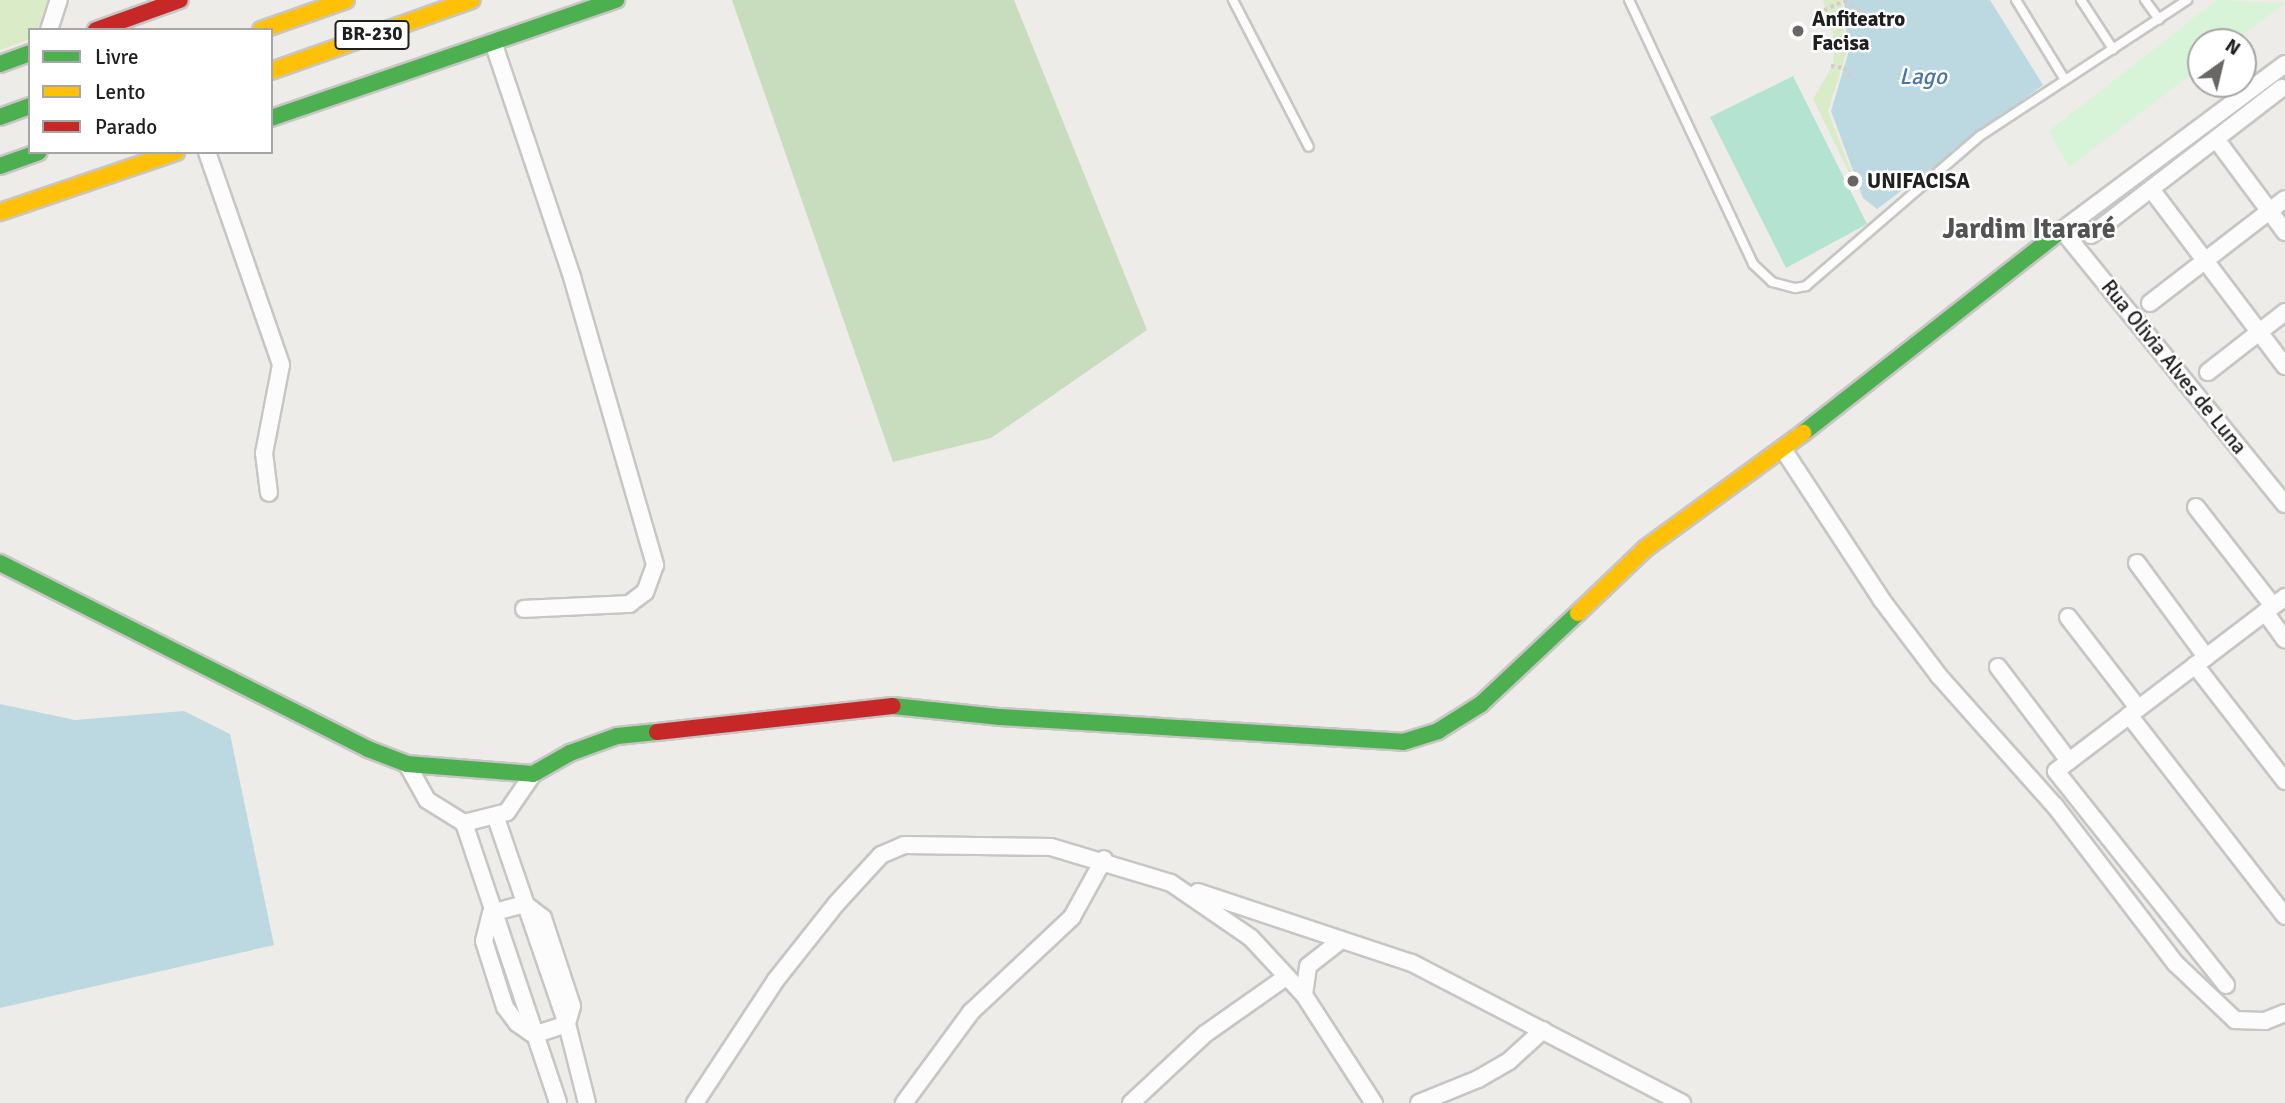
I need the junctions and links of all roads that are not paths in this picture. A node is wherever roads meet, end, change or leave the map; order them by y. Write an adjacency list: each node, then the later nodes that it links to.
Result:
1 (59, 0): 13 (street)
2 (180, 0): 14 (main road)
3 (346, 0): 15 (main road, BR-230)
4 (472, 0): 21 (main road, BR-230)
5 (616, 0): 16 (main road)
6 (1233, 0): 28 (lane)
7 (1629, 0): 22 (lane)
8 (2016, 0): 22 (lane)
9 (2081, 0): 17 (lane)
10 (2145, 0): 12 (lane)
11 (2187, 0): 12 (lane)
12 (2159, 19): 17 (lane)
13 (50, 28)
14 (102, 28)
15 (267, 28)
16 (493, 42): 26 (main road); 53 (street)
17 (2113, 49): 22 (lane)
18 (28, 54): 19 (main road)
19 (0, 64)
20 (2278, 69): 23 (street); 37 (street)
21 (273, 70)
22 (2065, 80)
23 (2283, 90): 27 (street)
24 (28, 107): 25 (main road)
25 (0, 117)
26 (273, 117)
27 (2216, 139): 33 (street); 35 (street)
28 (1309, 147)
29 (33, 154): 32 (main road)
30 (170, 154): 36 (main road)
31 (207, 154): 47 (street)
32 (0, 166)
33 (2151, 189): 39 (street); 40 (street)
34 (2285, 199): 35 (street)
35 (2270, 211): 38 (street); 40 (street)
36 (0, 212)
37 (2062, 230): 46 (main road); 48 (street, Rua Olivia Alves de Luna)
38 (2285, 232)
39 (2091, 235)
40 (2205, 261): 41 (street); 43 (street)
41 (2150, 303)
42 (2285, 312): 43 (street)
43 (2259, 332): 44 (street); 45 (street)
44 (2285, 366)
45 (2208, 372)
46 (1783, 449): 61 (main road); 74 (street)
47 (269, 493)
48 (2285, 504)
49 (2196, 507): 52 (street)
50 (0, 563): 60 (main road)
51 (2137, 563): 56 (street)
52 (2274, 605): 55 (street); 56 (street)
53 (524, 609)
54 (2067, 617): 58 (street)
55 (2285, 640)
56 (2201, 661): 58 (street); 62 (street)
57 (1998, 667): 59 (street)
58 (2134, 712): 59 (street); 69 (street)
59 (2069, 761): 72 (street)
60 (407, 764): 61 (main road); 64 (street)
61 (533, 774): 63 (street)
62 (2285, 781)
63 (496, 818): 64 (street); 67 (street)
64 (464, 823): 68 (street)
65 (1104, 859): 66 (street); 80 (street); 81 (street)
66 (1171, 883): 70 (street); 71 (street)
67 (525, 904): 68 (street); 75 (street)
68 (491, 913): 77 (street)
69 (2285, 916)
70 (1339, 942): 73 (street); 76 (street)
71 (1286, 977): 73 (street); 82 (street)
72 (2226, 985)
73 (1304, 995): 83 (street)
74 (2285, 1013)
75 (567, 1024): 77 (street); 79 (street)
76 (1543, 1030): 84 (street); 85 (street)
77 (534, 1035): 78 (street)
78 (558, 1103)
79 (587, 1103)
80 (695, 1103)
81 (904, 1103)
82 (1131, 1103)
83 (1374, 1103)
84 (1419, 1103)
85 (1682, 1103)

